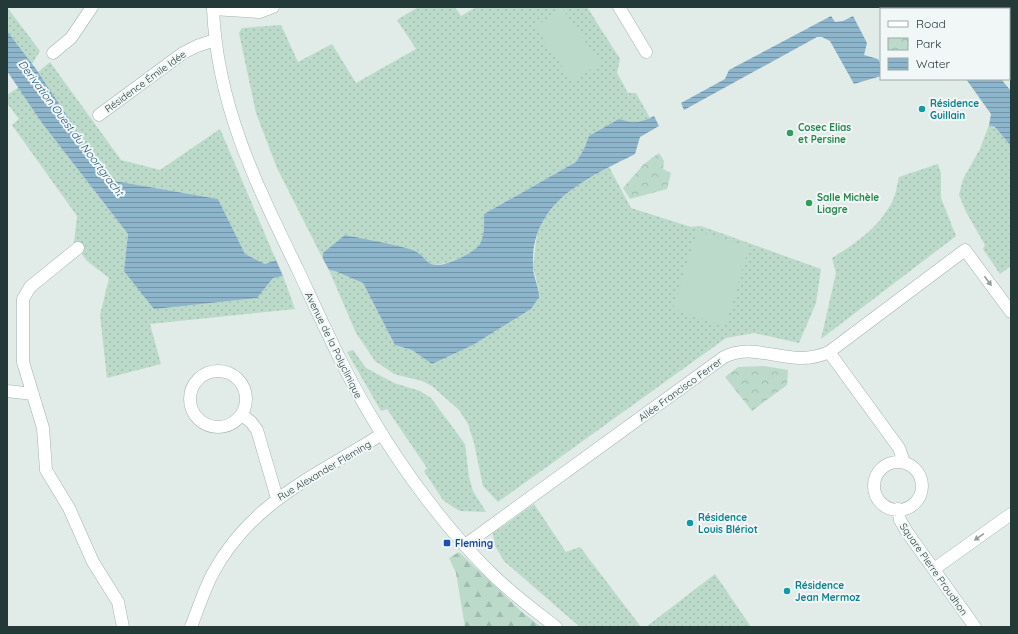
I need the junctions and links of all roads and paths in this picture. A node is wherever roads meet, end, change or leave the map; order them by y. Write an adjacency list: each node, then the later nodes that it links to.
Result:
1 (92, 7): 7 (street)
2 (273, 7): 4 (street)
3 (619, 7): 6 (street)
4 (213, 8): 5 (street, Avenue de la Polyclinique)
5 (215, 40): 8 (street, Résidence Émile Idée); 15 (street, Avenue de la Polyclinique)
6 (646, 52)
7 (53, 53)
8 (99, 116)
9 (78, 248): 13 (street)
10 (1011, 312): 11 (street, Allée Francisco Ferrer, one-way to 10)
11 (829, 352): 16 (street, Square Pierre Proudhon); 20 (street, Allée Francisco Ferrer)
12 (7, 391): 13 (street)
13 (33, 394): 22 (street)
14 (242, 415): 14 (street); 17 (street)
15 (382, 434): 17 (street, Rue Alexander Fleming); 20 (street, Avenue de la Polyclinique)
16 (904, 462): 18 (street, Square Pierre Proudhon); 18 (street, Square Pierre Proudhon)
17 (278, 498): 23 (street, Rue Alexander Fleming)
18 (898, 509): 21 (street, Square Pierre Proudhon)
19 (1011, 514): 21 (street, one-way to 21)
20 (465, 545): 24 (street, Avenue de la Polyclinique)
21 (934, 569): 25 (street, Square Pierre Proudhon)
22 (123, 627)
23 (191, 627)
24 (556, 627)
25 (975, 627)

